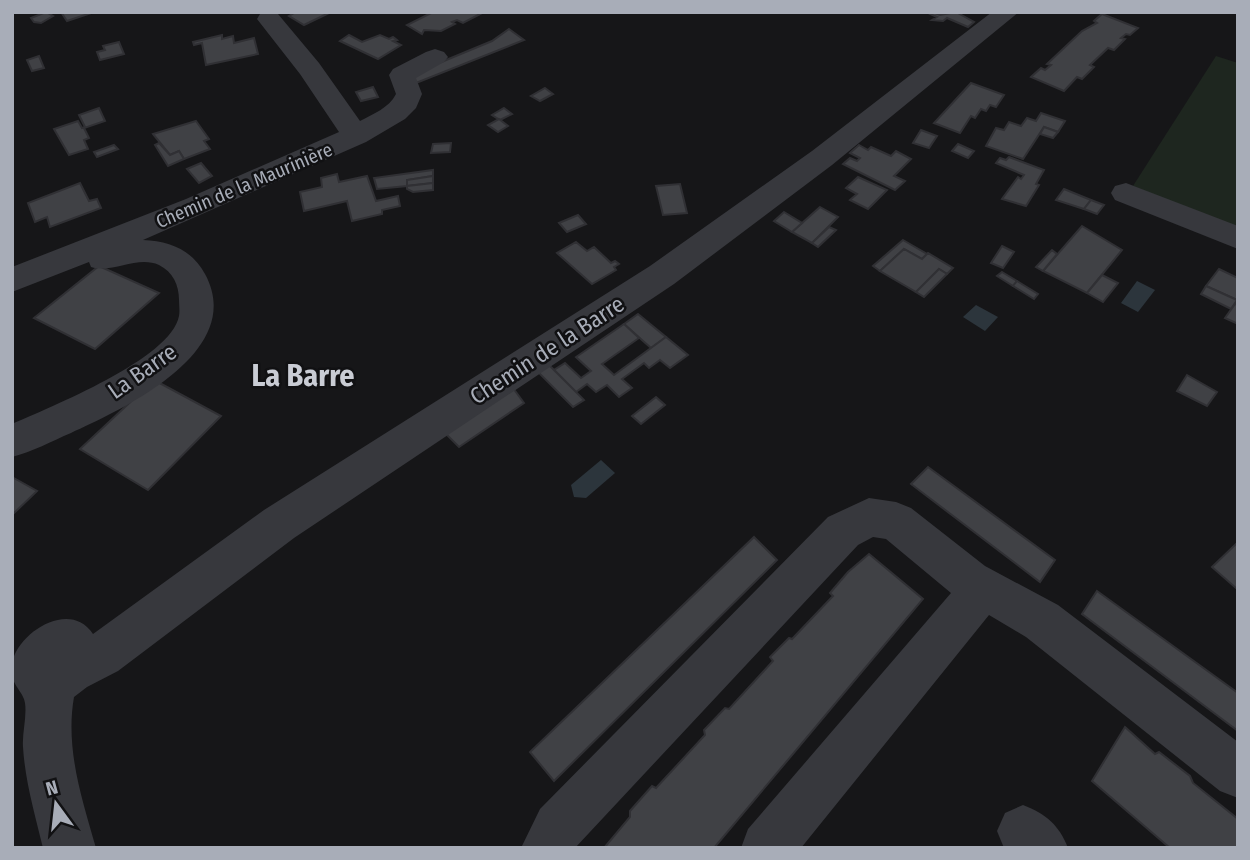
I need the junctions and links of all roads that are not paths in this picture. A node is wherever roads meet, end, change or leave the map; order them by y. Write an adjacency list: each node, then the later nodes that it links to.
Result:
1 (1007, 12): 11 (street, Chemin de la Barre)
2 (269, 19): 4 (street)
3 (435, 57): 4 (street, Chemin de la Maurinière)
4 (356, 136): 7 (street, Chemin de la Maurinière)
5 (1126, 193): 6 (street)
6 (1238, 238)
7 (12, 280)
8 (12, 293): 9 (street, La Barre)
9 (13, 441)
10 (983, 588): 12 (street); 14 (street); 15 (street)
11 (43, 671): 13 (street)
12 (1238, 773)
13 (70, 848)
14 (547, 848)
15 (767, 848)

